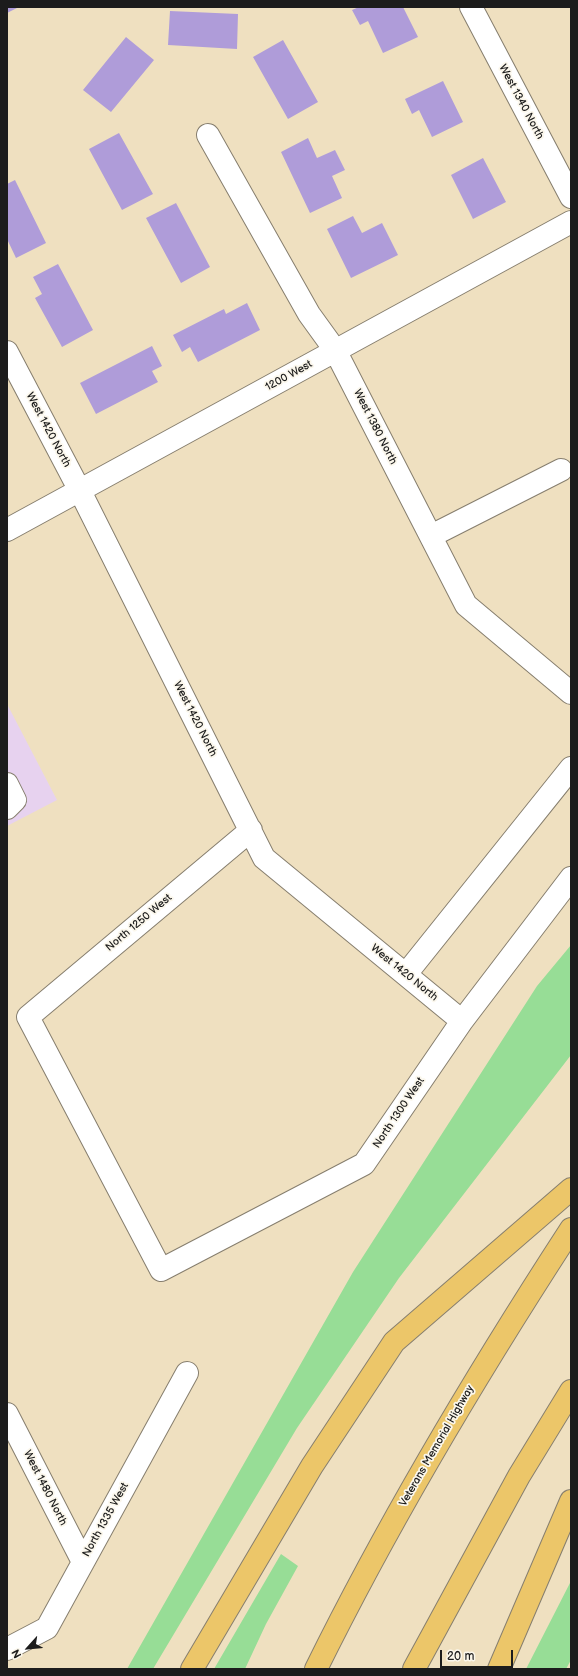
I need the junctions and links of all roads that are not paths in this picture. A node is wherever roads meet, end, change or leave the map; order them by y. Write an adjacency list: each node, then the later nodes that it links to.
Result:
1 (471, 7): 3 (street, West 1340 North)
2 (208, 136): 5 (street, West 1380 North)
3 (571, 197)
4 (571, 222): 5 (street, 1200 West)
5 (335, 350): 8 (street, 1200 West); 10 (street, West 1380 North)
6 (7, 352): 8 (street, West 1420 North)
7 (561, 470): 10 (street)
8 (80, 491): 9 (street, 1200 West); 15 (street, West 1420 North)
9 (7, 530)
10 (431, 536): 11 (street, West 1380 North)
11 (571, 693)
12 (571, 768): 17 (street)
13 (7, 784): 14 (street)
14 (7, 808)
15 (251, 830): 17 (street, West 1420 North); 21 (street, North 1250 West)
16 (571, 878): 18 (street, North 1300 West)
17 (406, 974): 18 (street, West 1420 North)
18 (462, 1021): 21 (street, North 1300 West)
19 (571, 1189): 28 (highway)
20 (571, 1229): 29 (highway, Veterans Memorial Highway)
21 (161, 1270)
22 (187, 1373): 26 (street, North 1335 West)
23 (571, 1391): 30 (highway)
24 (7, 1414): 26 (street, West 1480 North)
25 (571, 1501): 31 (highway)
26 (83, 1562): 27 (street, North 1335 West)
27 (7, 1649)
28 (192, 1669)
29 (316, 1669)
30 (414, 1669)
31 (499, 1669)

